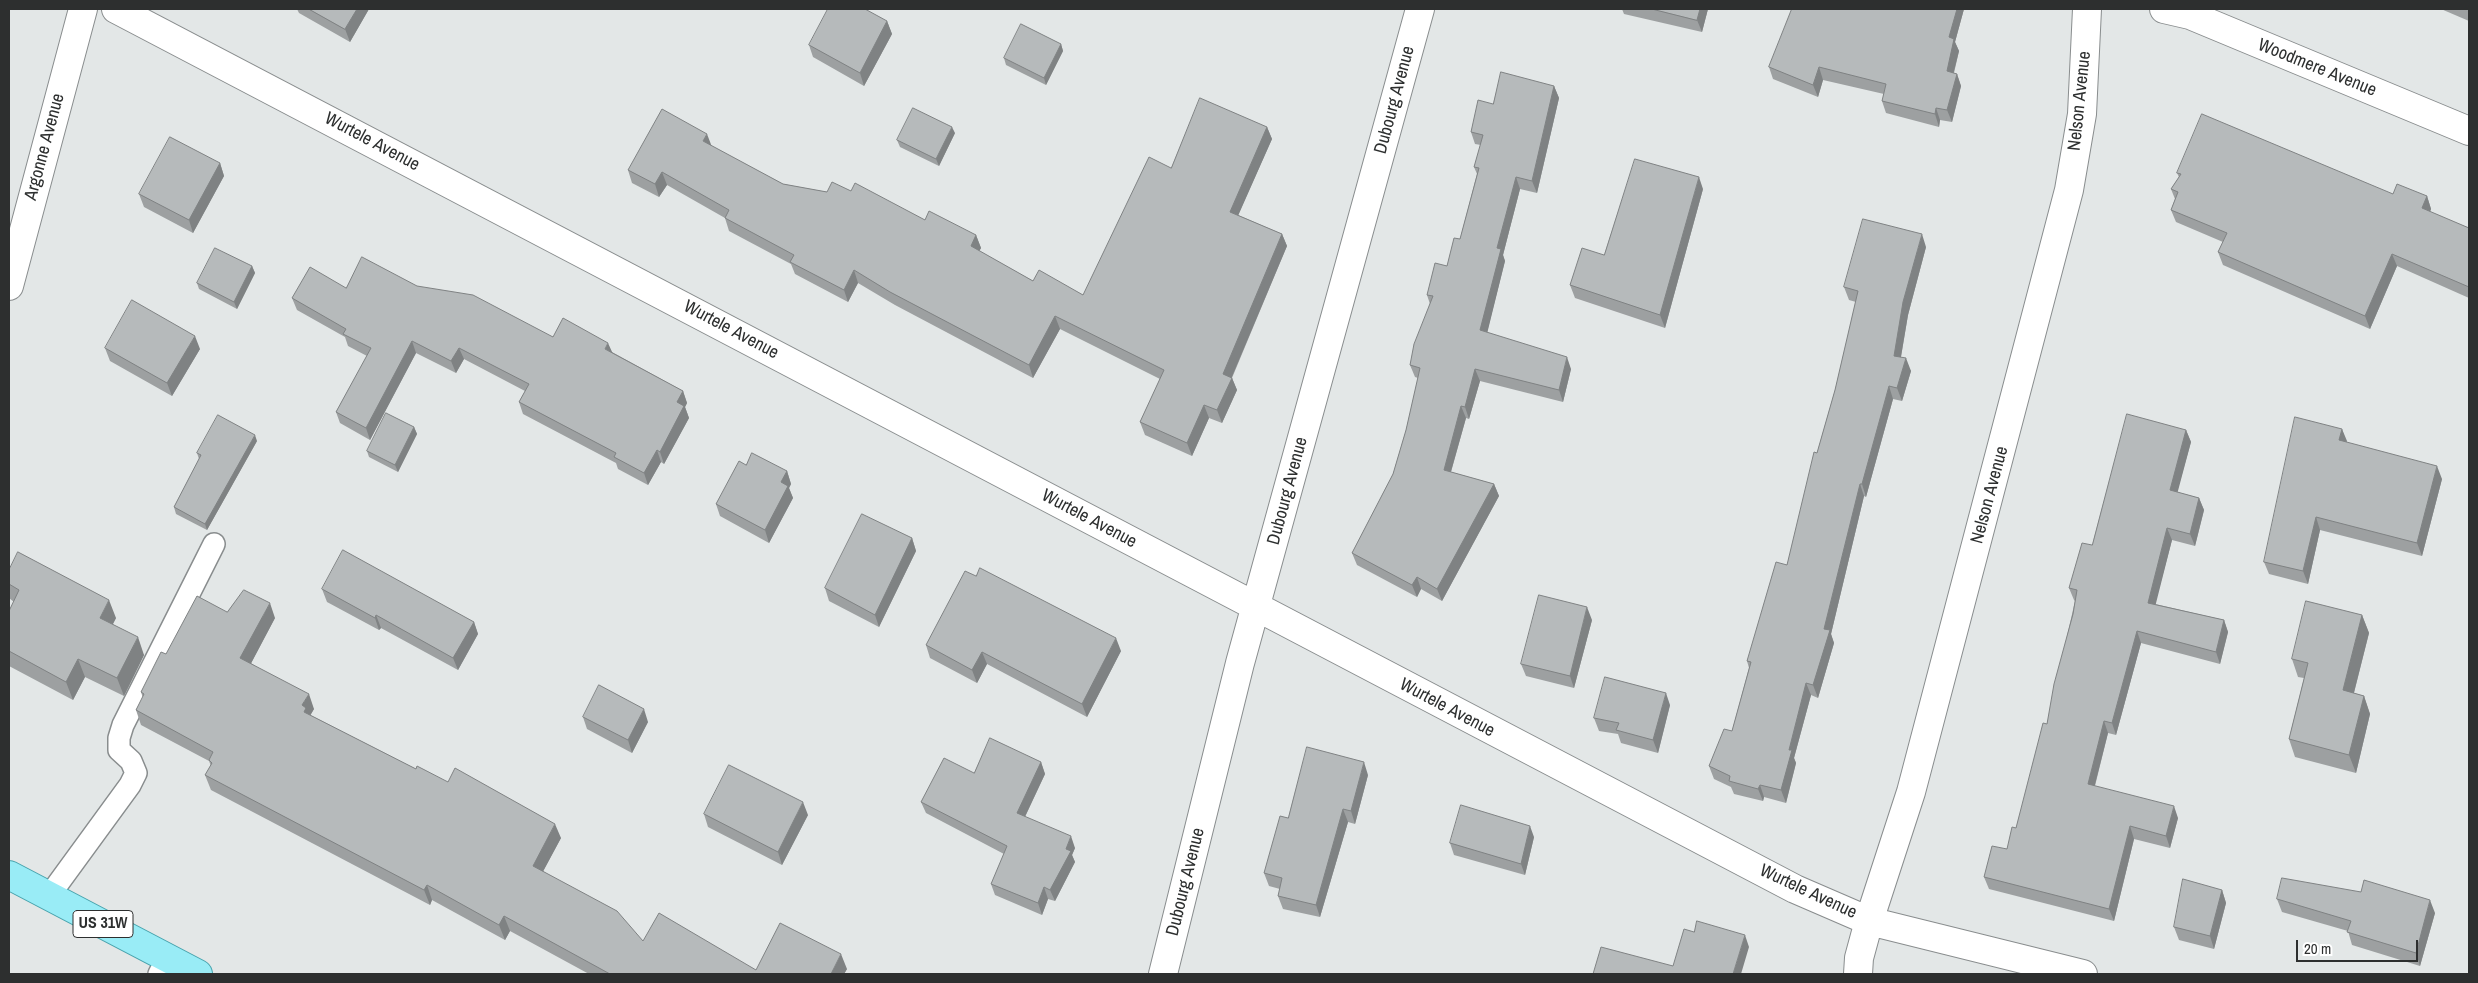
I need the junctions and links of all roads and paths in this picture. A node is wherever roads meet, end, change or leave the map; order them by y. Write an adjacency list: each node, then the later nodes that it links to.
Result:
1 (82, 9): 7 (street, Argonne Avenue)
2 (116, 9): 9 (street, Wurtele Avenue)
3 (1420, 9): 9 (street, Dubourg Avenue)
4 (2087, 9): 12 (street, Nelson Avenue)
5 (2164, 9): 6 (street, Woodmere Avenue)
6 (2469, 131)
7 (9, 286)
8 (214, 544): 11 (lane)
9 (1256, 608): 12 (street, Wurtele Avenue); 15 (street, Dubourg Avenue)
10 (9, 875): 11 (main road, US 31W)
11 (50, 896): 13 (main road, US 31W)
12 (1869, 921): 16 (street, Nelson Avenue); 17 (street, Wurtele Avenue)
13 (163, 966): 14 (main road, US 31W)
14 (198, 974)
15 (1163, 974)
16 (1858, 974)
17 (2083, 974)

